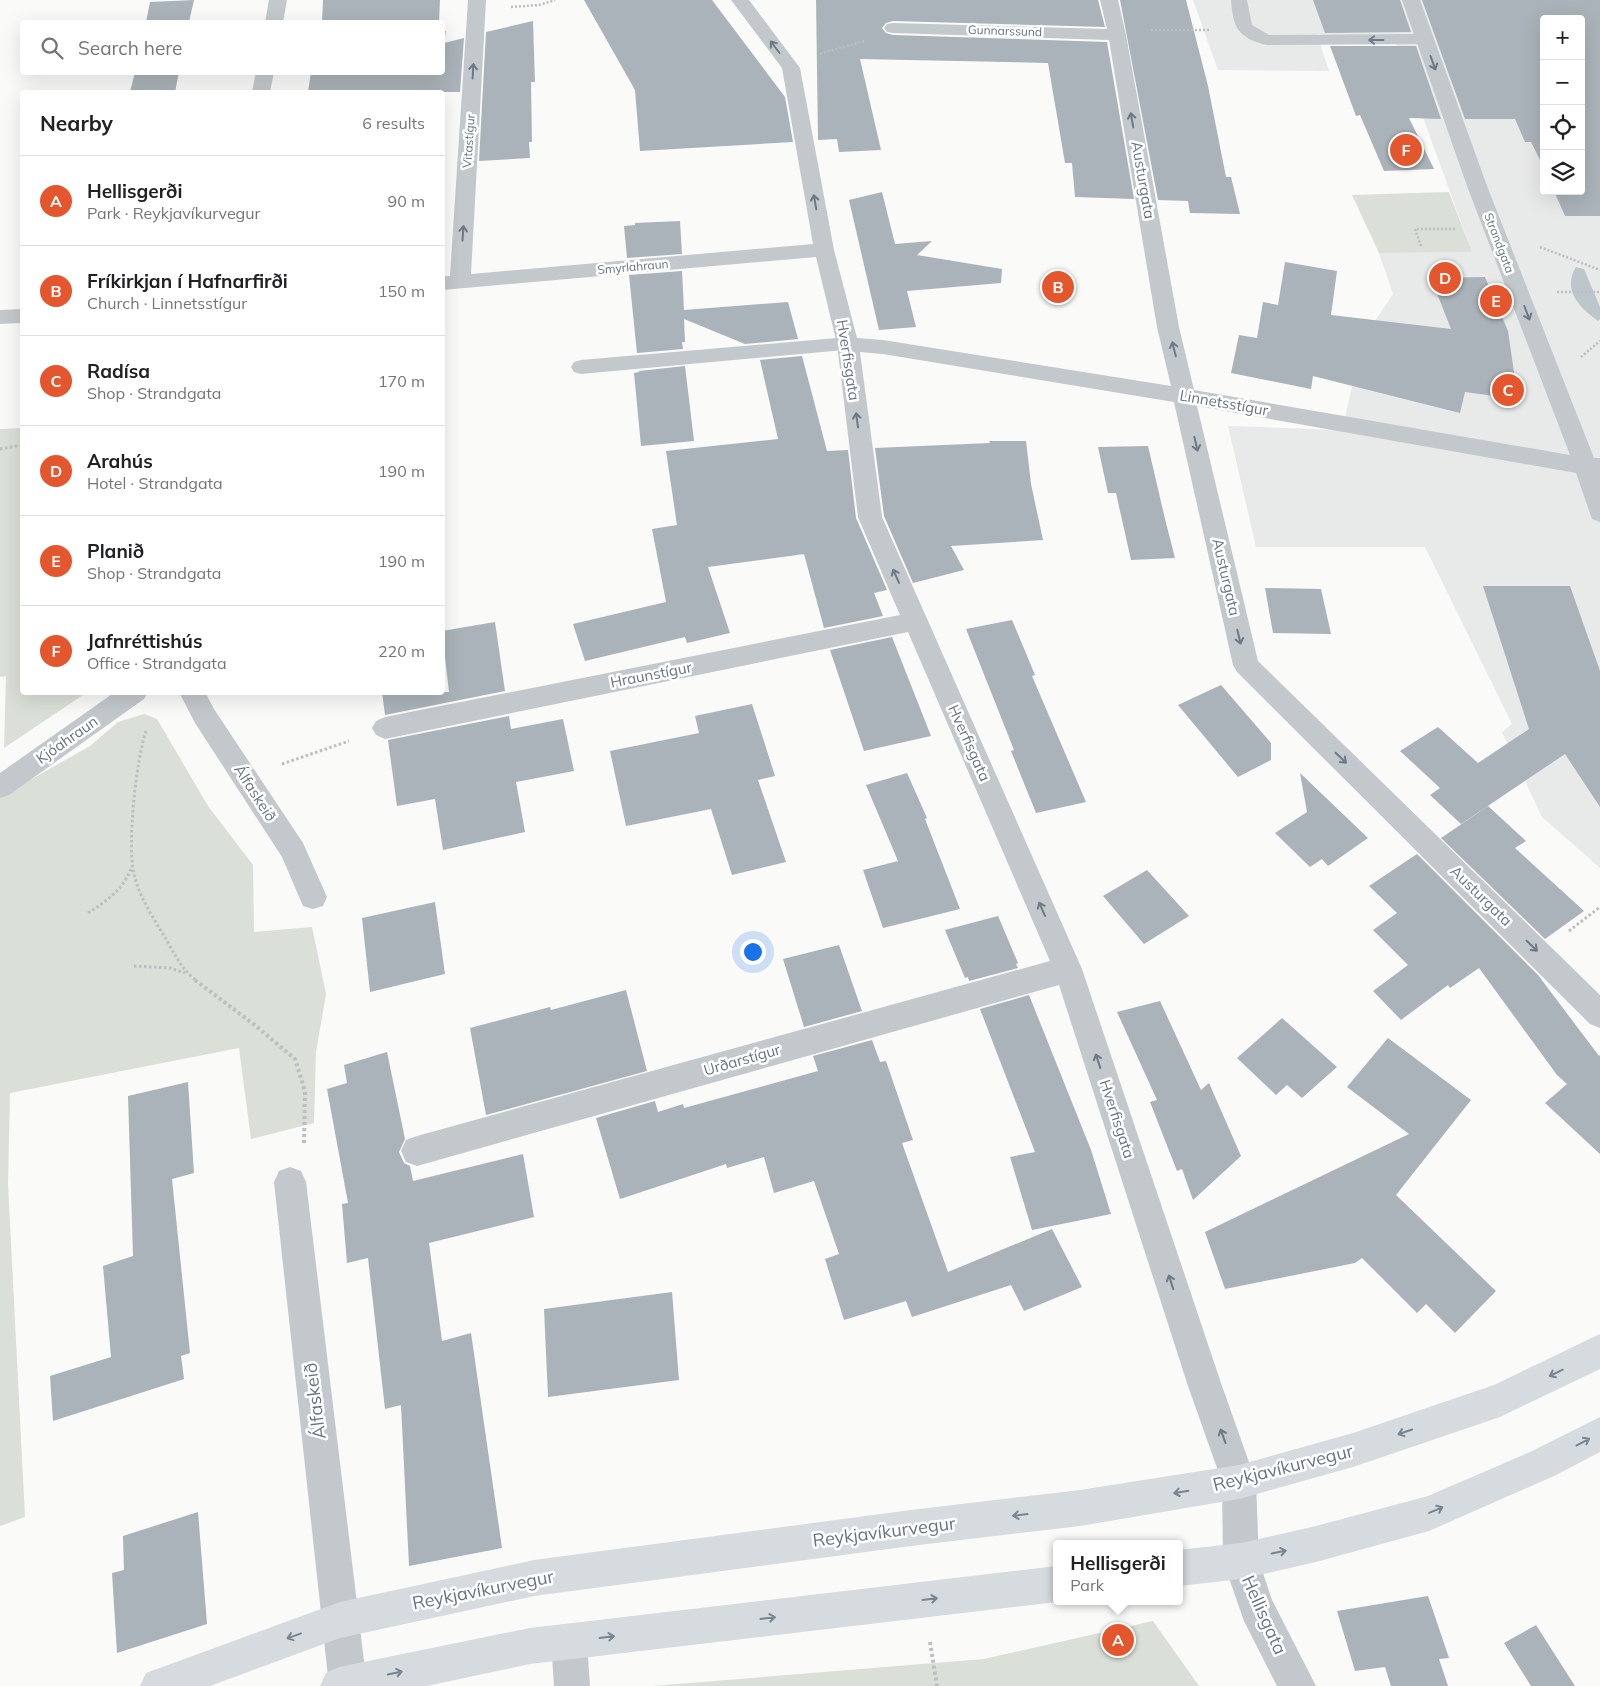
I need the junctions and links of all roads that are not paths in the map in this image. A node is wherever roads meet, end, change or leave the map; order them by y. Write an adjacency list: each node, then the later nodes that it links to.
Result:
1 (278, 0): 7 (street)
2 (740, 0): 13 (street, Hverfisgata, one-way to 2)
3 (1109, 0): 9 (street, Austurgata)
4 (1239, 0): 10 (lane, one-way to 4)
5 (1411, 0): 10 (street, Strandgata)
6 (477, 5): 14 (street, Vitastígur, one-way to 6)
7 (274, 20)
8 (893, 28): 9 (street, Gunnarssund)
9 (1116, 32): 19 (street, Austurgata, one-way to 9)
10 (1424, 40): 20 (street, Strandgata, one-way to 20)
11 (264, 75): 12 (street)
12 (261, 90)
13 (824, 250): 14 (street, Smyrlahraun); 17 (street, Hverfisgata)
14 (451, 283)
15 (20, 316): 16 (street)
16 (0, 317)
17 (848, 344): 18 (lane); 19 (street, Linnetsstígur); 22 (street, Hverfisgata, one-way to 17)
18 (581, 367)
19 (1185, 396): 20 (street, Linnetsstígur); 29 (street, Austurgata, one-way to 29)
20 (1593, 466): 21 (street, Strandgata)
21 (1600, 513)
22 (916, 621): 25 (street, Hraunstígur); 28 (street, Hverfisgata, one-way to 22)
23 (131, 695): 26 (street, Kjóahraun)
24 (194, 695): 27 (street, Álfaskeið)
25 (385, 728)
26 (0, 786)
27 (313, 897)
28 (1068, 969): 30 (street, Urðarstígur); 34 (street, Hverfisgata, one-way to 28)
29 (1600, 1015)
30 (417, 1151)
31 (290, 1182): 38 (street, Álfaskeið)
32 (1600, 1351): 34 (main road, Reykjavíkurvegur, one-way to 34)
33 (1600, 1434): 35 (main road, one-way to 33)
34 (1239, 1482): 35 (street, Hellisgata); 38 (main road, Reykjavíkurvegur, one-way to 38)
35 (1241, 1561): 36 (main road); 43 (street, Hellisgata)
36 (1183, 1568)
37 (1053, 1584): 39 (main road, one-way to 37)
38 (340, 1620): 40 (street, Álfaskeið); 41 (main road, Reykjavíkurvegur, one-way to 41)
39 (569, 1642): 40 (main road, one-way to 39); 42 (lane)
40 (345, 1685)
41 (159, 1686)
42 (572, 1686)
43 (1297, 1686)

